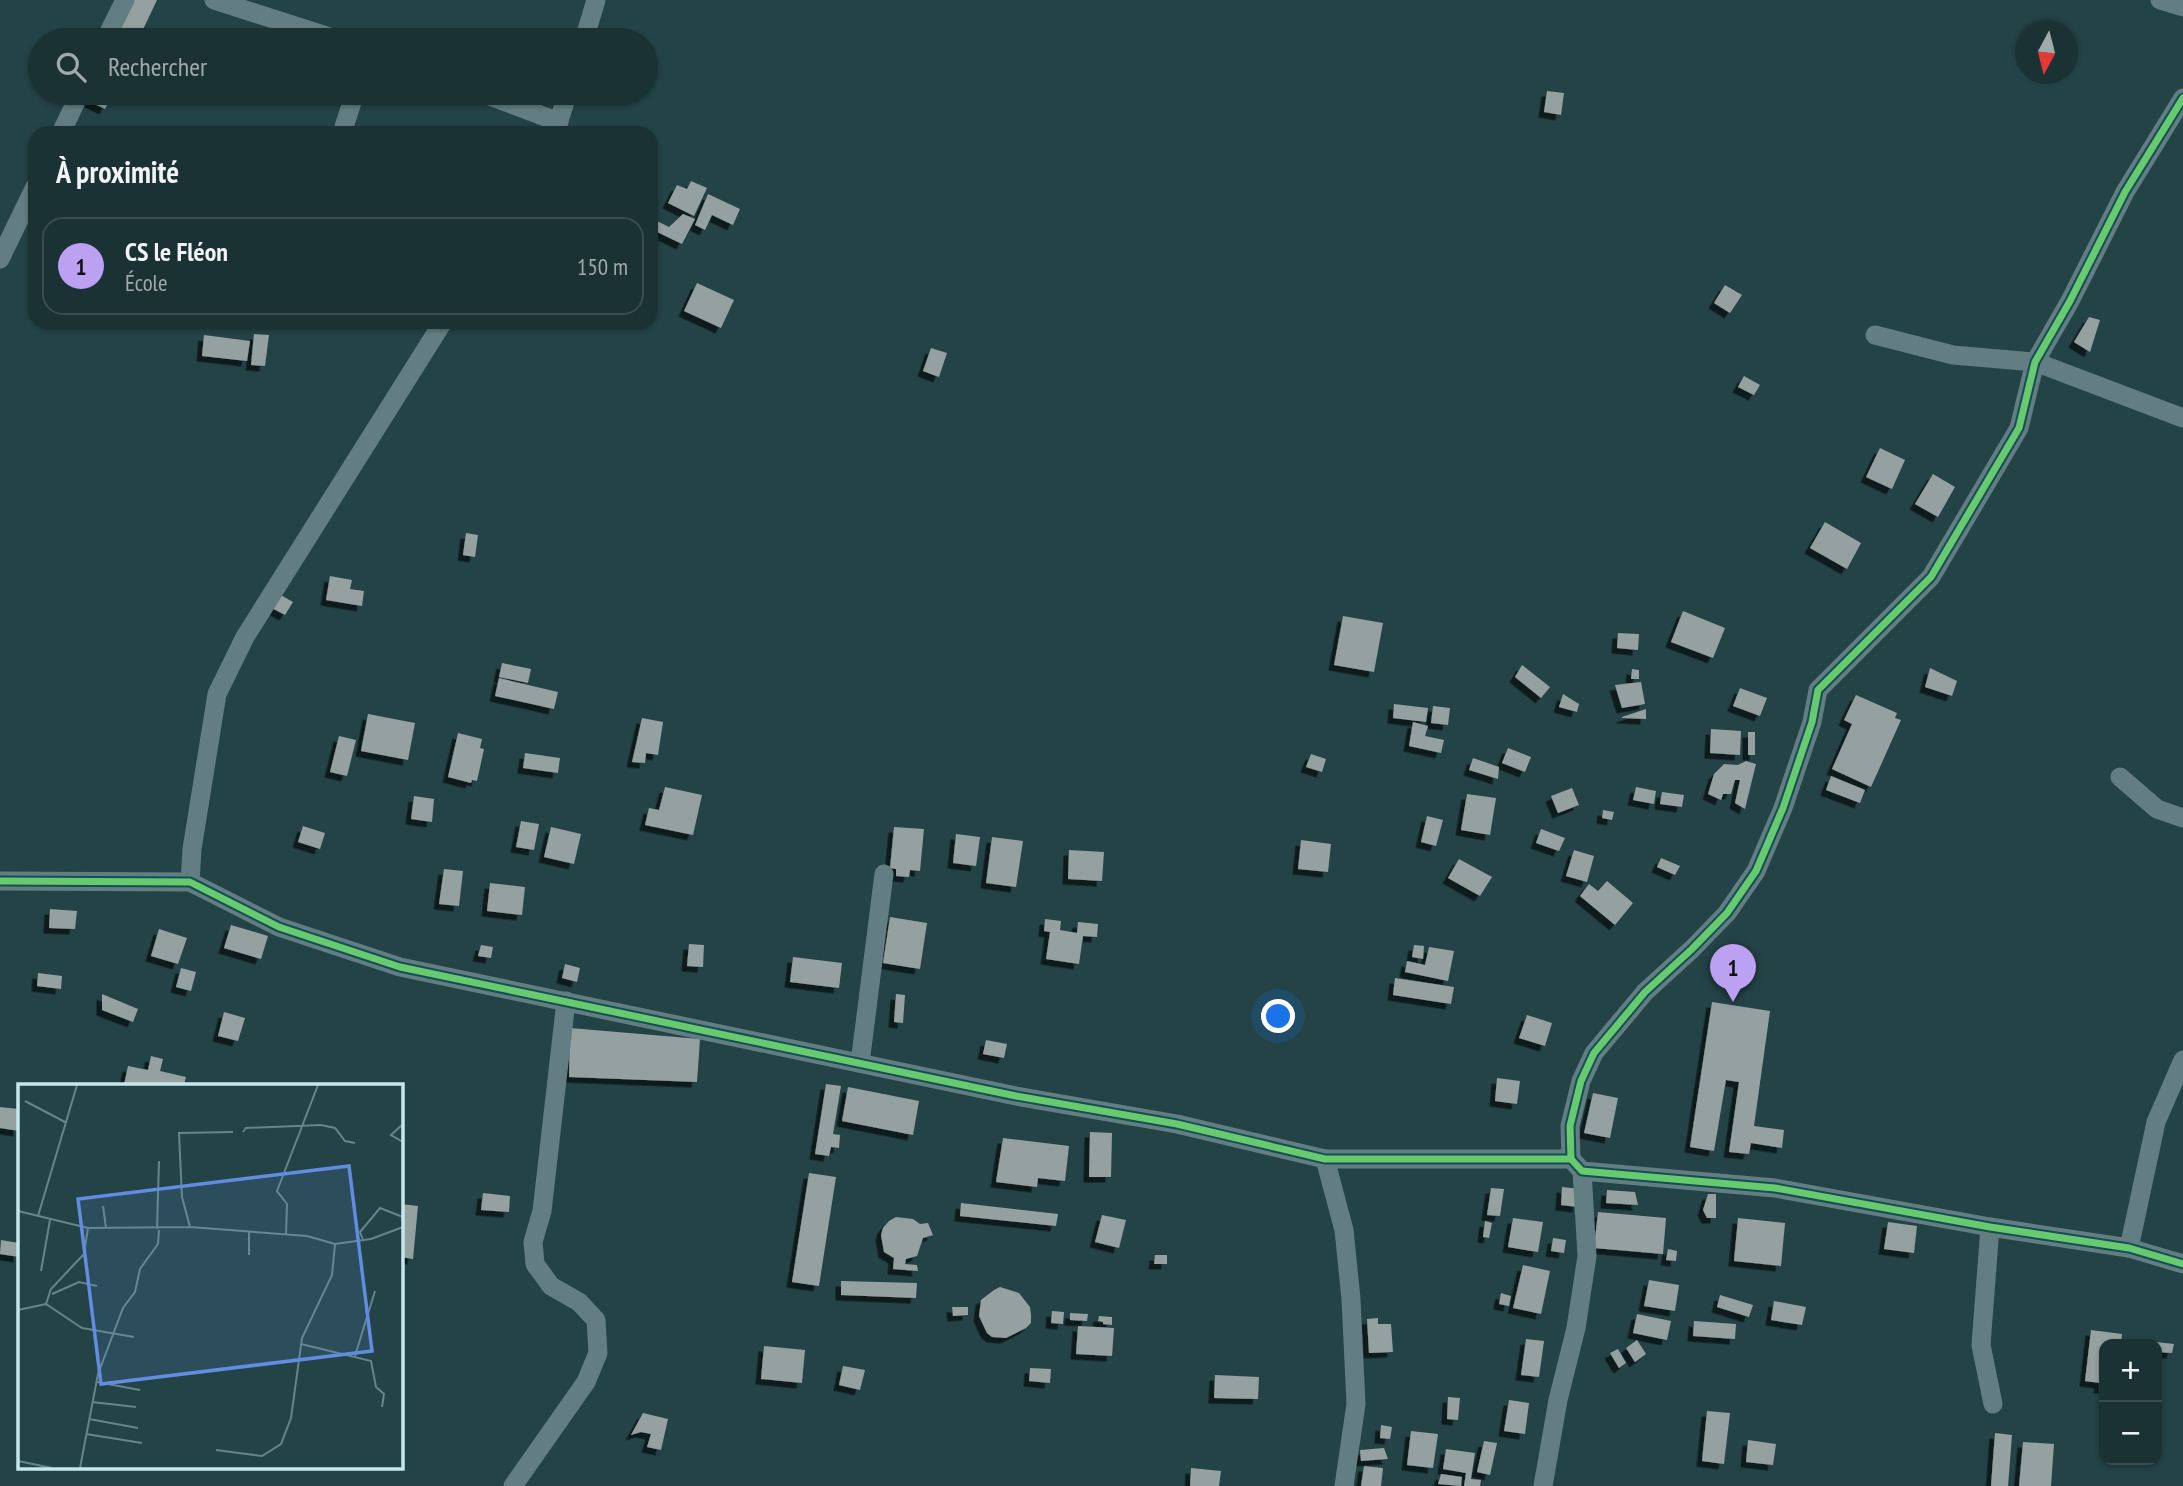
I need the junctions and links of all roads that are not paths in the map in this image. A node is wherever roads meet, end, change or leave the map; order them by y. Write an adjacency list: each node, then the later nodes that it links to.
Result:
1 (125, 0): 6 (street)
2 (214, 0): 7 (street)
3 (596, 0): 8 (street)
4 (2160, 0): 5 (street)
5 (2183, 7)
6 (111, 28)
7 (302, 28)
8 (588, 28)
9 (2183, 98): 22 (street)
10 (74, 105): 14 (street)
11 (351, 105): 15 (street)
12 (508, 105): 16 (street)
13 (564, 105): 17 (street)
14 (64, 126)
15 (344, 126)
16 (555, 126)
17 (557, 126)
18 (28, 201): 19 (street)
19 (0, 259)
20 (439, 329): 28 (street)
21 (1875, 335): 22 (street)
22 (2035, 362): 23 (street); 33 (street)
23 (2183, 418)
24 (2120, 777): 25 (street)
25 (2183, 818)
26 (884, 874): 31 (street)
27 (0, 881): 28 (street)
28 (190, 882): 29 (street)
29 (566, 1002): 31 (street); 38 (street)
30 (2183, 1060): 35 (street)
31 (860, 1063): 32 (street)
32 (1325, 1159): 33 (street); 39 (street)
33 (1576, 1165): 34 (street); 40 (street)
34 (1990, 1227): 35 (street); 37 (street)
35 (2129, 1248): 36 (street)
36 (2183, 1264)
37 (1993, 1404)
38 (513, 1486)
39 (1344, 1486)
40 (1543, 1486)

